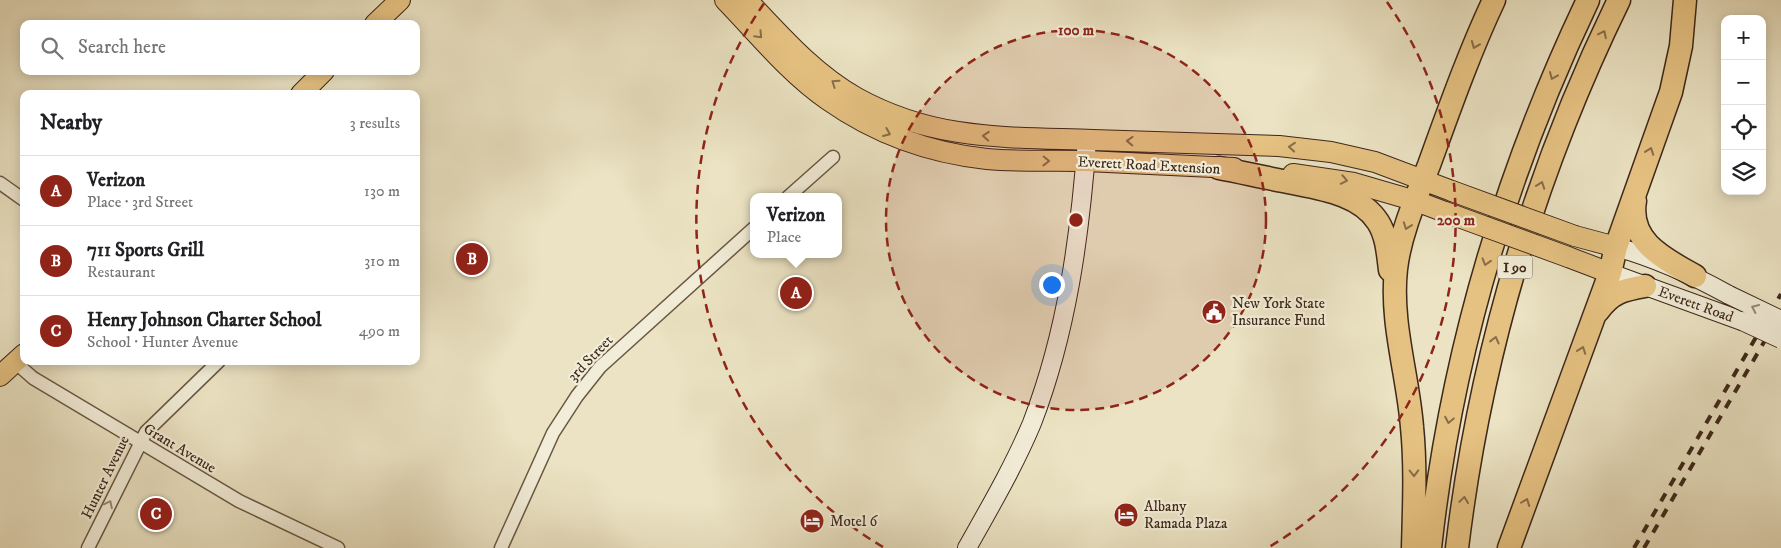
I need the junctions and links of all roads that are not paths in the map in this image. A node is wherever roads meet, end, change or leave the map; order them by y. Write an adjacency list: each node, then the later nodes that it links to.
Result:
1 (400, 0): 8 (main road)
2 (725, 0): 13 (main road, Everett Road Extension, one-way to 13)
3 (747, 0): 11 (main road, Everett Road Extension, one-way to 3)
4 (1494, 0): 15 (highway, one-way to 15)
5 (1588, 0): 40 (highway, I 90, one-way to 40)
6 (1619, 0): 41 (highway, I 90, one-way to 6)
7 (1685, 0): 16 (highway, one-way to 7)
8 (378, 20)
9 (320, 75): 10 (main road)
10 (305, 90)
11 (1087, 140): 13 (street); 15 (main road, Everett Road Extension, one-way to 11)
12 (833, 157): 18 (street)
13 (1086, 161): 14 (main road, Everett Road Extension); 38 (street)
14 (1219, 168): 20 (main road, Everett Road Extension, one-way to 20); 28 (highway)
15 (1423, 180): 20 (highway); 22 (main road, Everett Road Extension, bridge)
16 (1638, 182): 22 (highway); 24 (highway)
17 (0, 183): 19 (street)
18 (792, 193)
19 (20, 197)
20 (1416, 201): 23 (main road, Everett Road Extension, bridge); 28 (highway, one-way to 28)
21 (750, 232): 37 (street, 3rd Street)
22 (1616, 247): 23 (highway); 24 (street, Everett Road)
23 (1610, 272): 25 (street, Everett Road); 26 (highway)
24 (1695, 276): 27 (street, Everett Road, one-way to 24, bridge)
25 (1646, 286): 26 (highway); 29 (street, Everett Road, bridge)
26 (1595, 314): 42 (highway, one-way to 26)
27 (1781, 320)
28 (1398, 330): 39 (highway, one-way to 39)
29 (1781, 339)
30 (19, 358): 33 (main road)
31 (24, 365): 34 (street, Grant Avenue)
32 (216, 365): 34 (street, Hunter Avenue)
33 (0, 376)
34 (140, 442): 35 (street, Hunter Avenue, one-way to 34); 36 (street, Grant Avenue)
35 (88, 548)
36 (338, 548)
37 (501, 548)
38 (968, 548)
39 (1413, 548)
40 (1430, 548)
41 (1457, 548)
42 (1509, 548)

